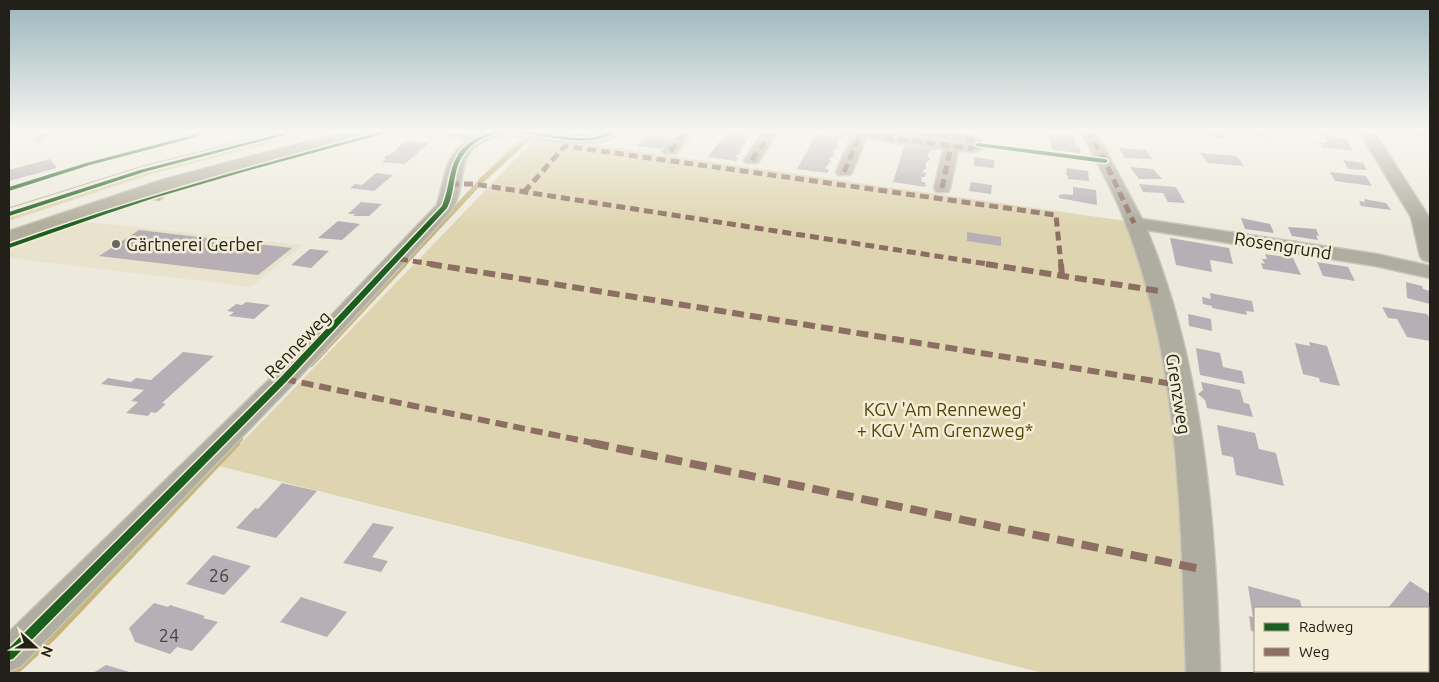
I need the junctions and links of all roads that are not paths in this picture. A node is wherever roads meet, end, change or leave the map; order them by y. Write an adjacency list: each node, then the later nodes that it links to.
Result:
1 (213, 162): 11 (main road)
2 (262, 162): 12 (main road)
3 (456, 162): 15 (street, Renneweg)
4 (849, 162): 8 (street)
5 (948, 162): 9 (street)
6 (1105, 162): 10 (street, Grenzweg)
7 (1385, 162): 13 (street)
8 (844, 172)
9 (942, 188)
10 (1134, 223): 14 (street, Rosengrund); 16 (street, Grenzweg)
11 (9, 225)
12 (9, 238)
13 (1430, 256)
14 (1430, 272)
15 (9, 655)
16 (1203, 673)

